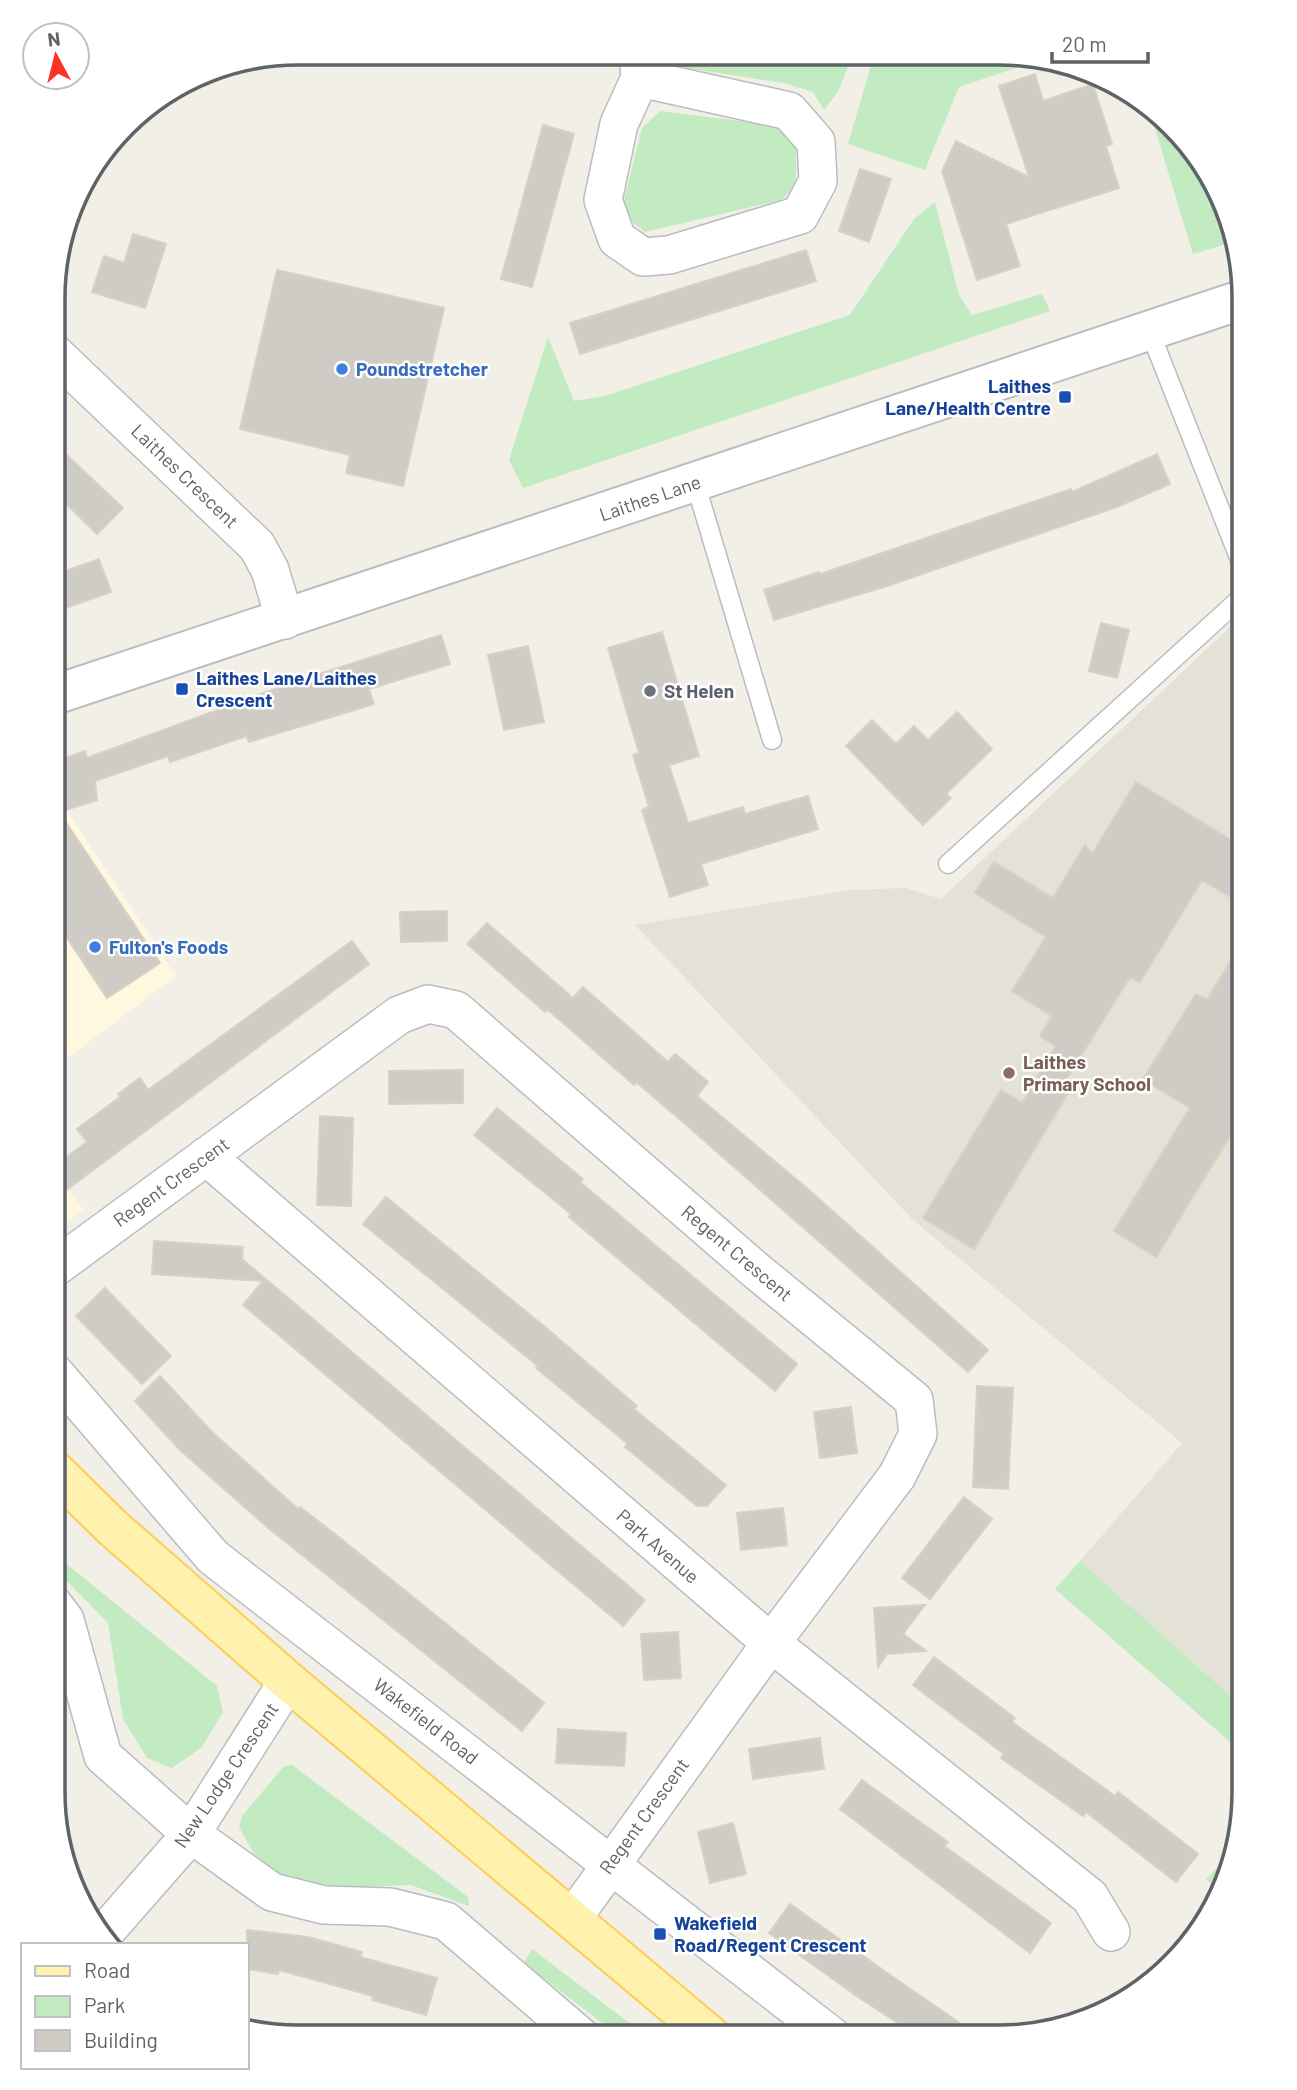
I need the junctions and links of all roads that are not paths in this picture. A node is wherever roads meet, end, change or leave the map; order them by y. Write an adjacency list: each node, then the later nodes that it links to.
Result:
1 (639, 66): 1 (street)
2 (1232, 303): 3 (main road, Laithes Lane)
3 (1150, 332): 5 (main road, Laithes Lane); 6 (lane)
4 (65, 363): 8 (street, Laithes Crescent)
5 (695, 482): 8 (main road, Laithes Lane); 10 (lane)
6 (1232, 540)
7 (1232, 606): 11 (lane)
8 (285, 620): 9 (main road, Laithes Lane)
9 (65, 691)
10 (772, 740)
11 (948, 864)
12 (206, 1156): 13 (street, Regent Crescent); 17 (street, Park Avenue); 17 (street, Regent Crescent)
13 (65, 1260)
14 (65, 1385): 20 (street, Wakefield Road)
15 (65, 1481): 18 (main road)
16 (65, 1620): 19 (street)
17 (771, 1643): 20 (street, Regent Crescent); 23 (street, Park Avenue)
18 (288, 1681): 19 (street, New Lodge Crescent); 21 (main road)
19 (191, 1834): 22 (street, New Lodge Crescent); 24 (street)
20 (609, 1863): 21 (street, Regent Crescent); 26 (street, Wakefield Road)
21 (572, 1919): 25 (main road)
22 (109, 1928)
23 (1111, 1932)
24 (567, 2025)
25 (698, 2025)
26 (818, 2025)

